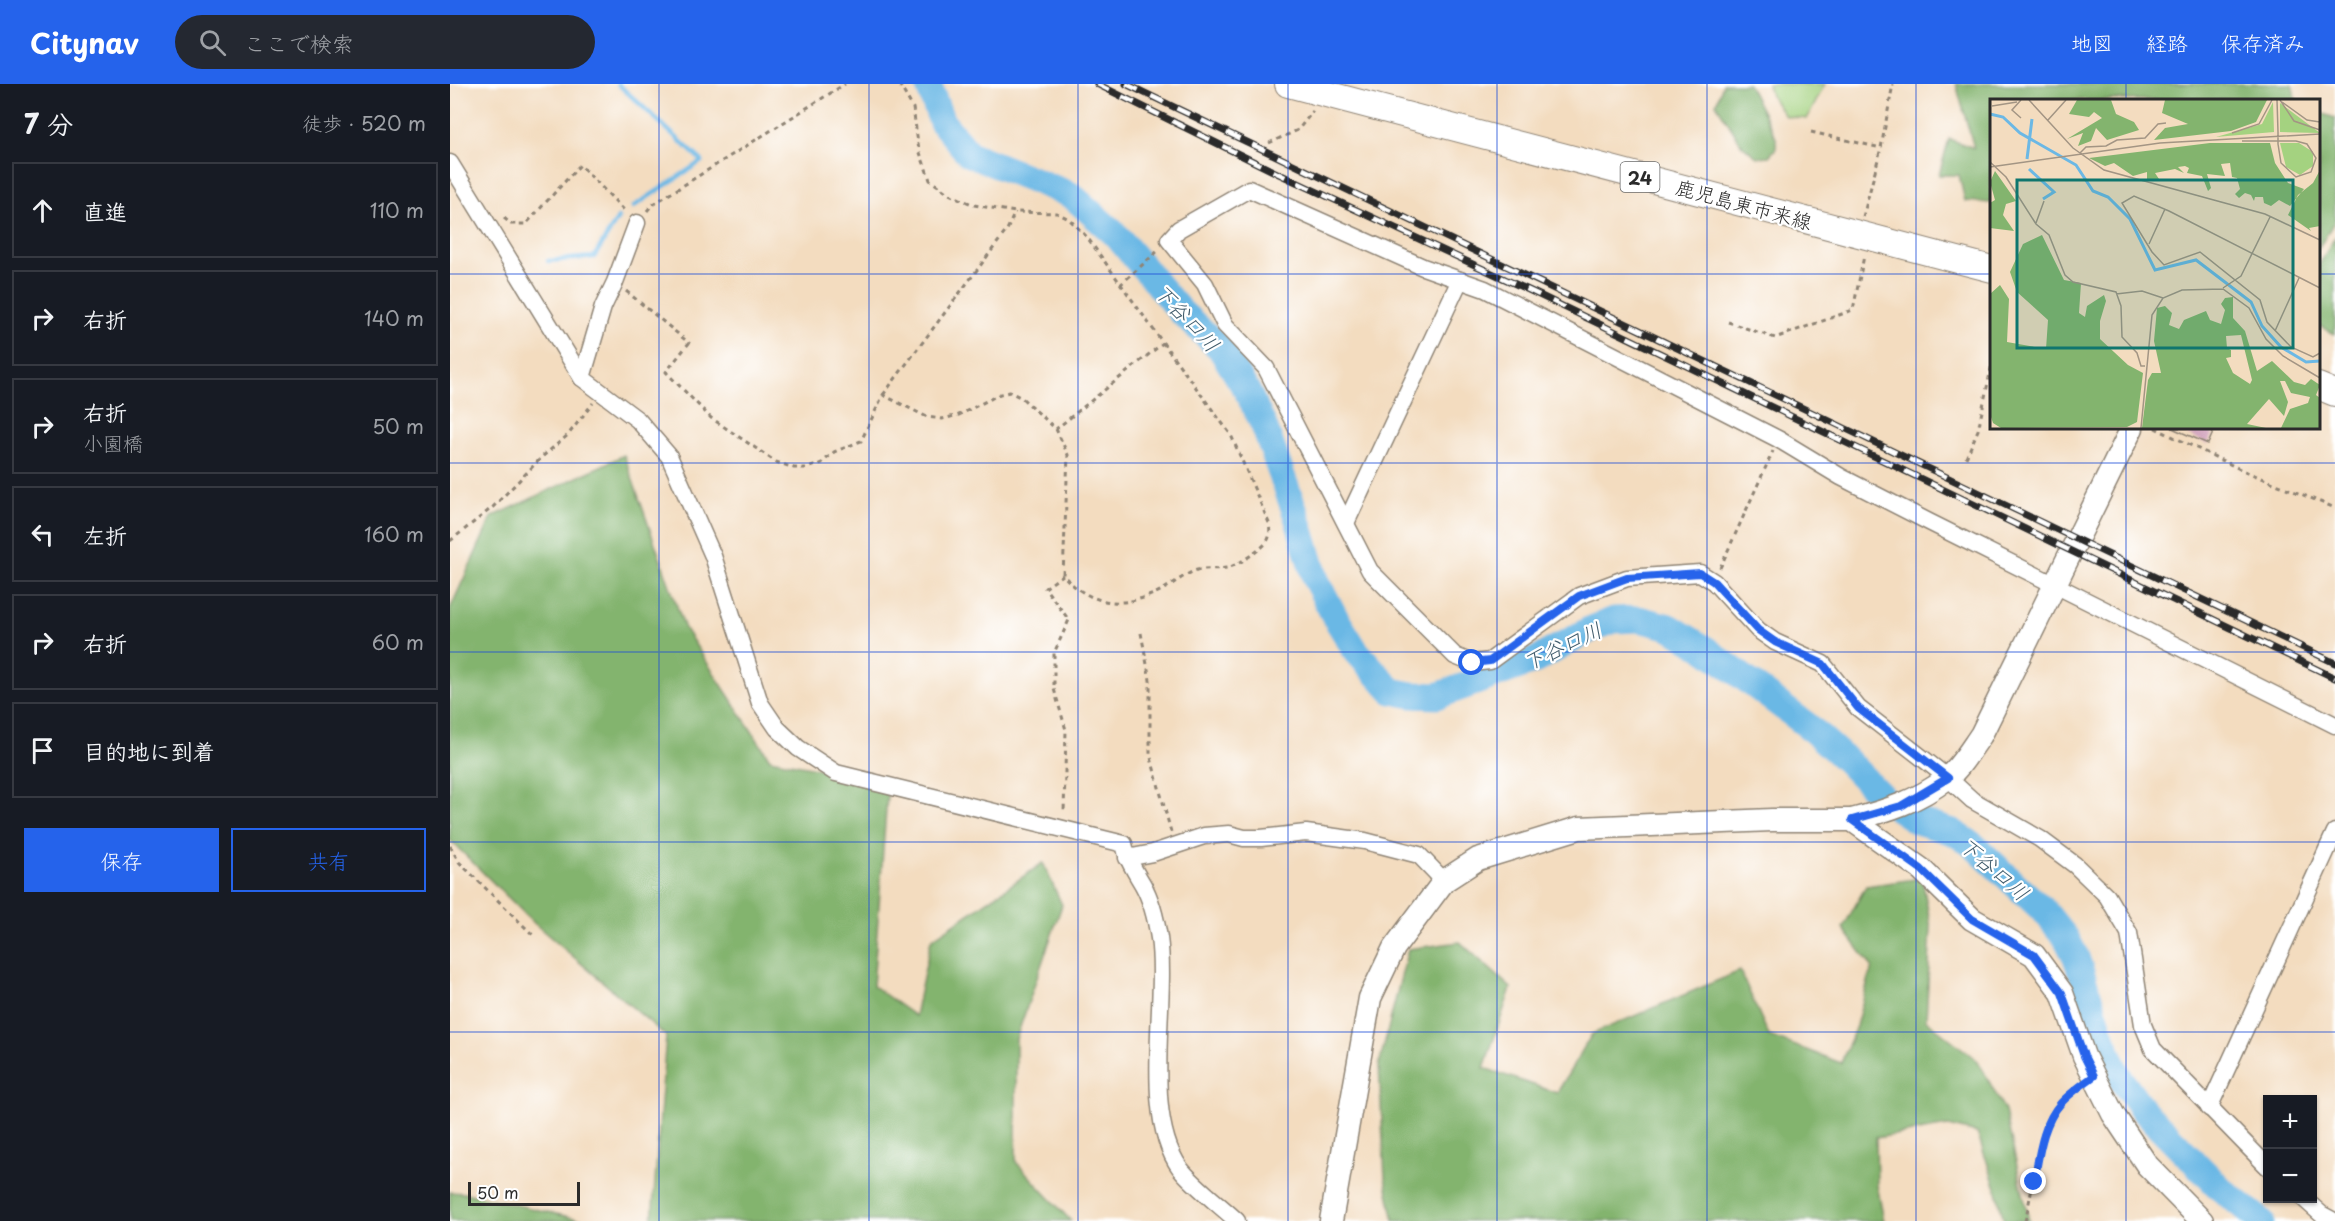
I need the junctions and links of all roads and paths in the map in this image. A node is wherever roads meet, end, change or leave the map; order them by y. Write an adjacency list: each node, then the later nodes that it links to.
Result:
1 (845, 84): 12 (path)
2 (899, 84): 10 (path)
3 (1288, 84): 5 (main road, 鹿児島東市来線 / 24)
4 (1893, 84): 8 (path)
5 (1322, 93): 7 (path); 13 (main road, 鹿児島東市来線 / 24)
6 (1811, 132): 8 (path)
7 (1269, 143)
8 (1881, 148): 13 (path)
9 (450, 163): 22 (street)
10 (1015, 212): 18 (path); 26 (path)
11 (503, 218): 12 (path)
12 (637, 223): 17 (street)
13 (1863, 236): 15 (main road, 鹿児島東市来線 / 24); 19 (path)
14 (1169, 240): 16 (street); 18 (path); 33 (street)
15 (1990, 268)
16 (1460, 280): 30 (street); 33 (street)
17 (615, 282): 22 (street); 26 (path)
18 (1120, 285): 20 (path)
19 (1728, 322)
20 (1163, 343): 27 (path); 35 (path)
21 (1990, 373): 31 (path)
22 (582, 378): 24 (street)
23 (2320, 386): 25 (main road)
24 (602, 391): 34 (path); 42 (street)
25 (2335, 393)
26 (882, 395): 27 (path)
27 (1056, 429): 35 (path)
28 (2132, 429): 37 (street)
29 (2157, 429): 32 (path)
30 (1778, 438): 36 (path); 37 (street)
31 (1966, 458)
32 (2335, 508)
33 (1346, 524): 36 (street)
34 (450, 542)
35 (1063, 575): 42 (path)
36 (1714, 582): 40 (street)
37 (2056, 585): 39 (street); 40 (street)
38 (1142, 633): 44 (path)
39 (2335, 724)
40 (1948, 778): 41 (street); 50 (street)
41 (1852, 820): 47 (street); 49 (street)
42 (1064, 829): 46 (street)
43 (2335, 832): 50 (street)
44 (1174, 845): 46 (street); 47 (street)
45 (450, 846): 48 (path)
46 (1127, 858): 53 (street)
47 (1444, 881): 54 (street)
48 (535, 937)
49 (2094, 1076): 55 (path); 56 (street)
50 (2209, 1108): 51 (street)
51 (2263, 1162)
52 (2309, 1203): 57 (street)
53 (1237, 1221)
54 (1331, 1221)
55 (2025, 1221)
56 (2202, 1221)
57 (2334, 1221)

